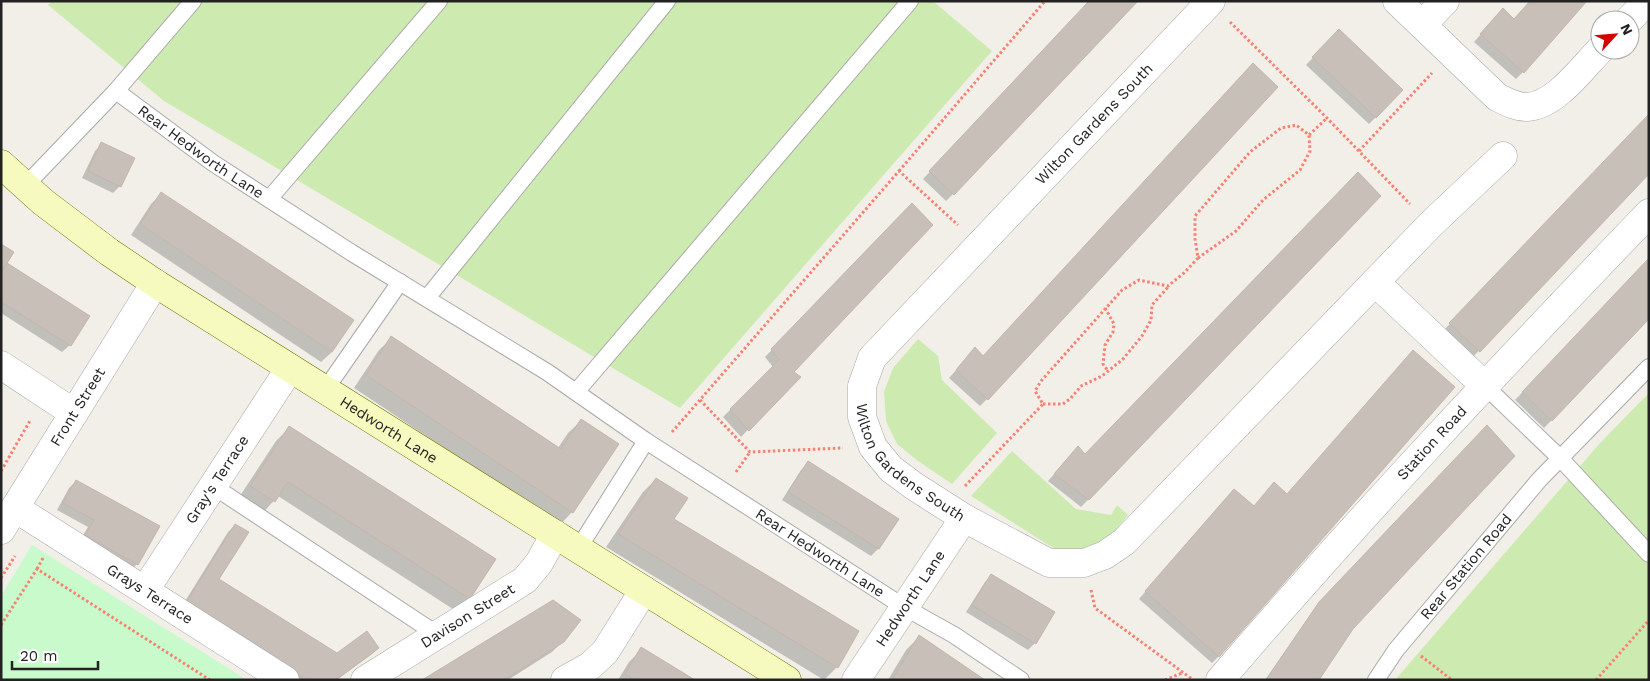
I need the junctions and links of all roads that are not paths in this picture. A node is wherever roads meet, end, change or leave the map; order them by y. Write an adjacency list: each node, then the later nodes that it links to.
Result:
1 (194, 1): 10 (lane)
2 (439, 1): 14 (lane)
3 (667, 1): 19 (lane)
4 (910, 1): 25 (lane)
5 (1397, 1): 8 (street)
6 (1446, 1): 8 (street)
7 (1211, 2): 30 (street, Wilton Gardens South)
8 (1422, 25): 9 (street)
9 (1590, 60)
10 (116, 91): 13 (lane); 14 (lane, Rear Hedworth Lane)
11 (1503, 156): 17 (street, Wilton Gardens South)
12 (1, 164): 13 (street, Hedworth Lane)
13 (25, 186): 18 (street, Hedworth Lane)
14 (270, 199): 16 (lane, Rear Hedworth Lane)
15 (1649, 213): 23 (street, Station Road)
16 (400, 282): 19 (lane, Rear Hedworth Lane); 24 (lane)
17 (1375, 282): 23 (street); 30 (street, Wilton Gardens South)
18 (155, 283): 22 (street, Hedworth Lane); 26 (street, Front Street)
19 (427, 298): 25 (lane, Rear Hedworth Lane)
20 (1, 364): 26 (street)
21 (1649, 367): 28 (lane, Rear Station Road)
22 (290, 368): 24 (street, Hedworth Lane); 29 (street, Gray's Terrace)
23 (1484, 385): 28 (lane); 45 (street, Station Road)
24 (325, 390): 32 (street, Hedworth Lane)
25 (576, 392): 27 (lane, Rear Hedworth Lane)
26 (74, 413): 31 (street, Front Street)
27 (652, 444): 33 (lane); 37 (lane, Rear Hedworth Lane)
28 (1560, 458): 34 (lane); 46 (lane, Rear Station Road)
29 (213, 486): 35 (street, Gray's Terrace); 38 (lane)
30 (954, 512): 37 (street, Hedworth Lane)
31 (8, 519): 35 (street, Grays Terrace)
32 (555, 534): 33 (street, Hedworth Lane); 38 (street, Davison Street)
33 (578, 549): 36 (street, Hedworth Lane)
34 (1649, 554)
35 (145, 590): 39 (street, Grays Terrace)
36 (644, 590): 41 (street); 42 (street, Hedworth Lane)
37 (904, 607): 43 (street, Hedworth Lane); 44 (lane, Rear Hedworth Lane)
38 (438, 635): 40 (street, Davison Street)
39 (285, 680)
40 (365, 680)
41 (565, 680)
42 (787, 680)
43 (856, 680)
44 (1021, 680)
45 (1220, 680)
46 (1376, 680)

